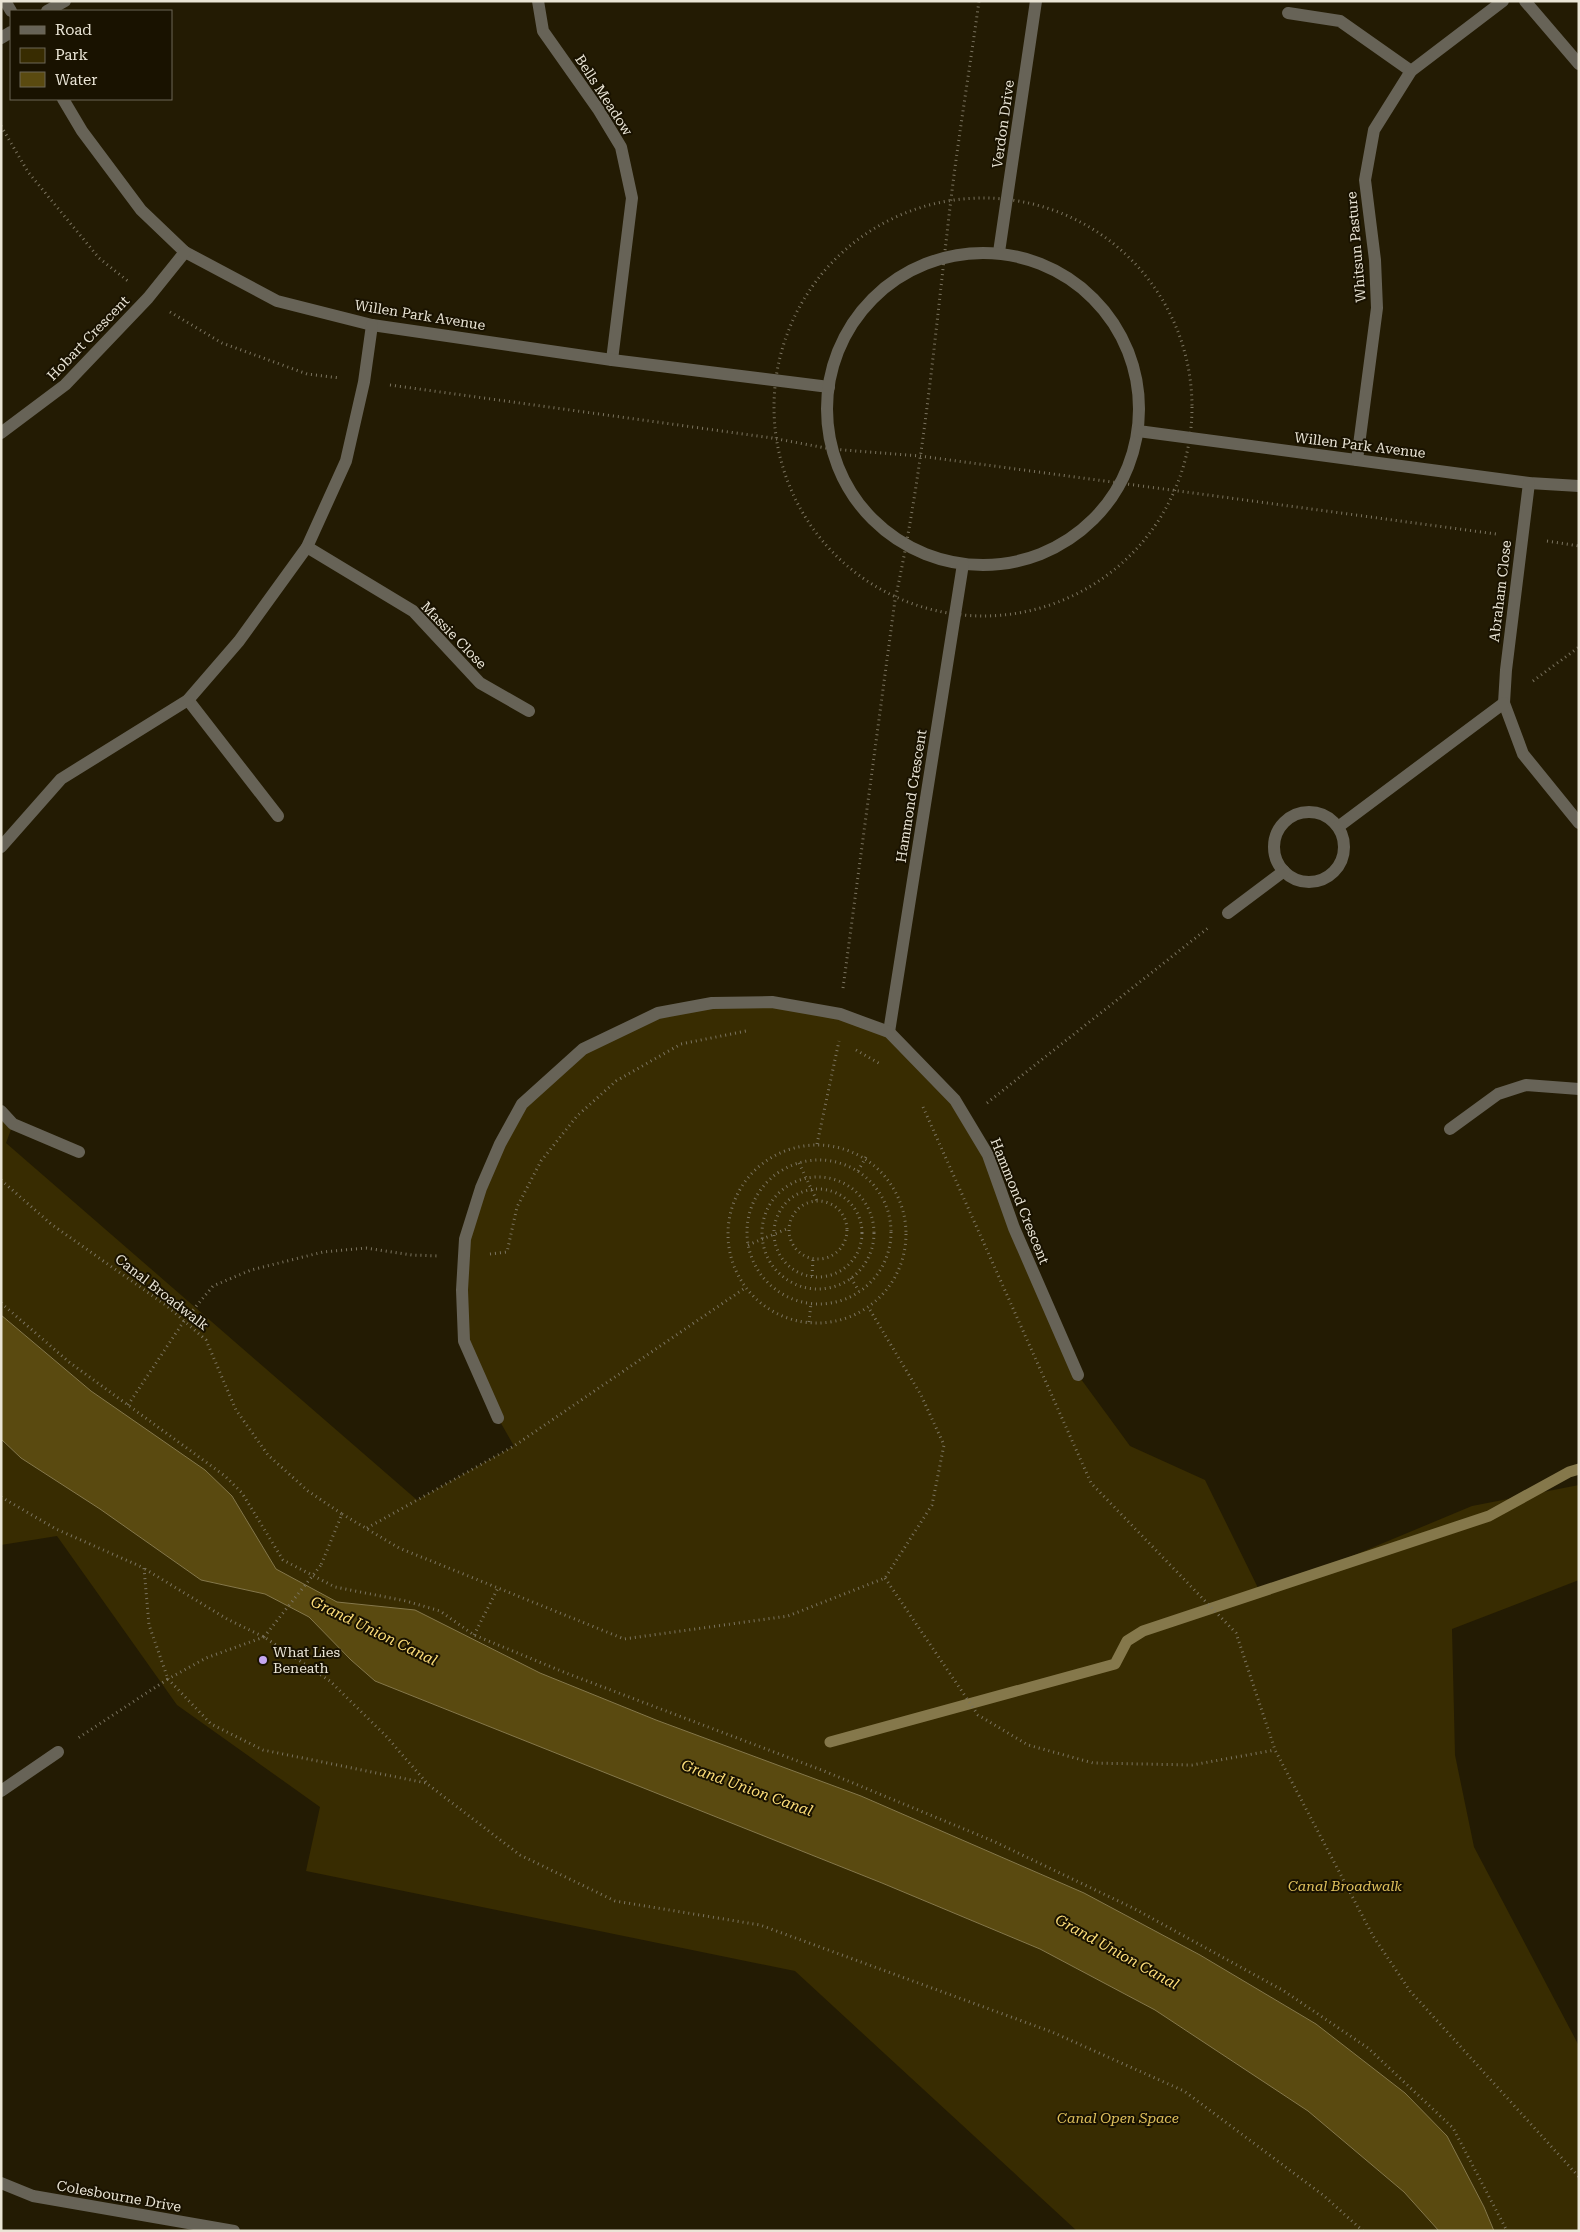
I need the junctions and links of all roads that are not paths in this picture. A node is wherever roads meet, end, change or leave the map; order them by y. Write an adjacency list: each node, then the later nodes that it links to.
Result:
1 (65, 1): 6 (street)
2 (538, 1): 14 (street, Bells Meadow)
3 (1036, 1): 12 (street, Verdon Drive)
4 (1503, 1): 9 (street, Whitsun Pasture)
5 (1525, 1): 8 (street)
6 (49, 10)
7 (1288, 13): 9 (street)
8 (1579, 64)
9 (1411, 71): 18 (street, Whitsun Pasture)
10 (64, 100): 11 (street, Willen Park Avenue)
11 (185, 252): 13 (street, Willen Park Avenue); 17 (street, Hobart Crescent)
12 (999, 252): 15 (street); 16 (street)
13 (372, 325): 14 (street, Willen Park Avenue); 21 (street)
14 (612, 360): 15 (street, Willen Park Avenue)
15 (829, 387): 22 (street)
16 (1138, 431): 18 (street, Willen Park Avenue); 22 (street)
17 (1, 433)
18 (1357, 460): 19 (street, Willen Park Avenue)
19 (1528, 483): 20 (street, Willen Park Avenue); 24 (street, Abraham Close)
20 (1579, 486)
21 (307, 547): 23 (street); 25 (street, Massie Close)
22 (963, 564): 32 (street, Hammond Crescent)
23 (188, 700): 26 (street); 29 (street)
24 (1504, 703): 27 (street, Abraham Close); 28 (street)
25 (529, 711)
26 (278, 816)
27 (1579, 823)
28 (1338, 827): 30 (street); 30 (street)
29 (1, 847)
30 (1284, 871): 31 (street)
31 (1228, 912)
32 (889, 1032): 37 (street, Hammond Crescent); 38 (street, Hammond Crescent)
33 (1579, 1089): 35 (street)
34 (1, 1111): 36 (street)
35 (1450, 1129)
36 (78, 1152)
37 (1078, 1374)
38 (498, 1418)
39 (58, 1752): 40 (street)
40 (1, 1792)
41 (1, 2183): 42 (street, Colesbourne Drive)
42 (234, 2231)

